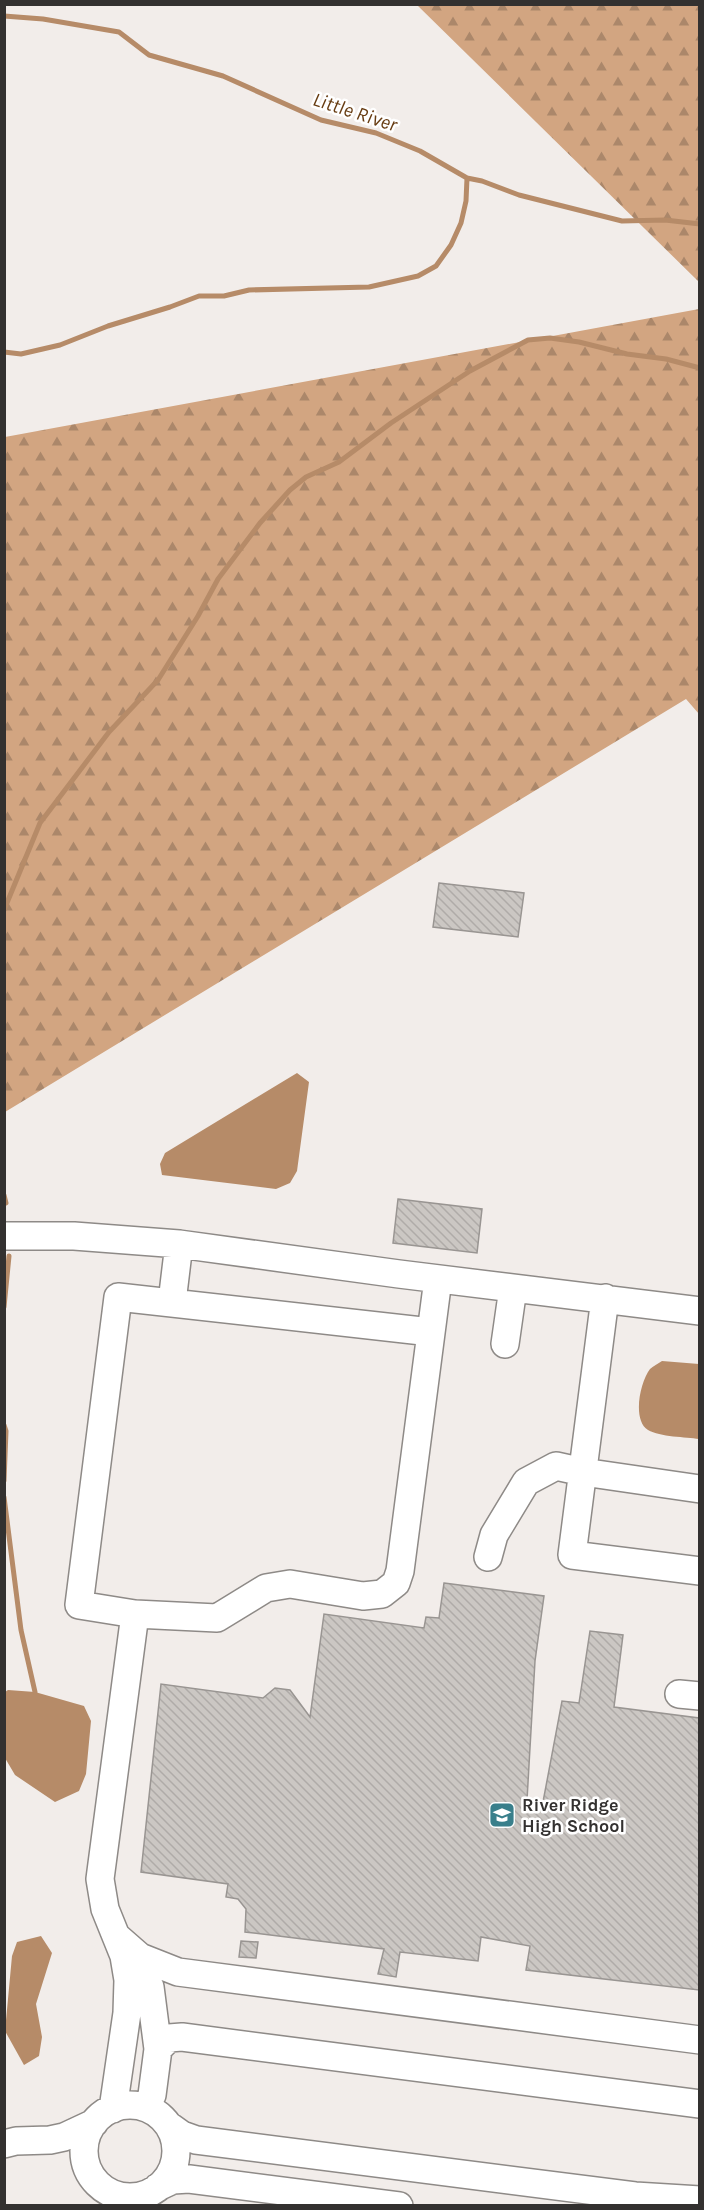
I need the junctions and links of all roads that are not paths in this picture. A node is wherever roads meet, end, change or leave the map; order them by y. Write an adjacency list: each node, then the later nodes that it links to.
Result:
1 (4, 1236): 2 (street)
2 (179, 1244): 3 (street); 6 (street)
3 (438, 1279): 4 (street); 8 (street)
4 (513, 1288): 5 (street); 9 (street)
5 (605, 1298): 7 (street); 10 (street)
6 (172, 1302): 8 (street); 14 (street)
7 (699, 1311)
8 (431, 1332): 14 (street)
9 (505, 1344)
10 (583, 1472): 11 (street); 12 (street); 13 (street)
11 (699, 1489)
12 (488, 1557)
13 (699, 1571)
14 (135, 1614): 15 (street)
15 (114, 1934): 16 (street); 17 (street); 18 (street)
16 (189, 1974): 17 (street); 19 (street)
17 (150, 1987): 18 (street); 20 (street)
18 (128, 2004): 23 (street)
19 (699, 2040)
20 (158, 2049): 21 (street); 22 (street)
21 (699, 2104)
22 (146, 2108): 23 (street); 24 (street)
23 (103, 2116): 25 (street); 28 (street)
24 (168, 2125): 27 (street); 29 (street)
25 (50, 2140): 26 (street); 28 (street)
26 (4, 2144)
27 (358, 2159): 30 (street); 31 (street)
28 (86, 2164): 29 (street)
29 (158, 2187): 31 (street)
30 (699, 2200)
31 (353, 2204): 32 (street)
32 (399, 2205)

